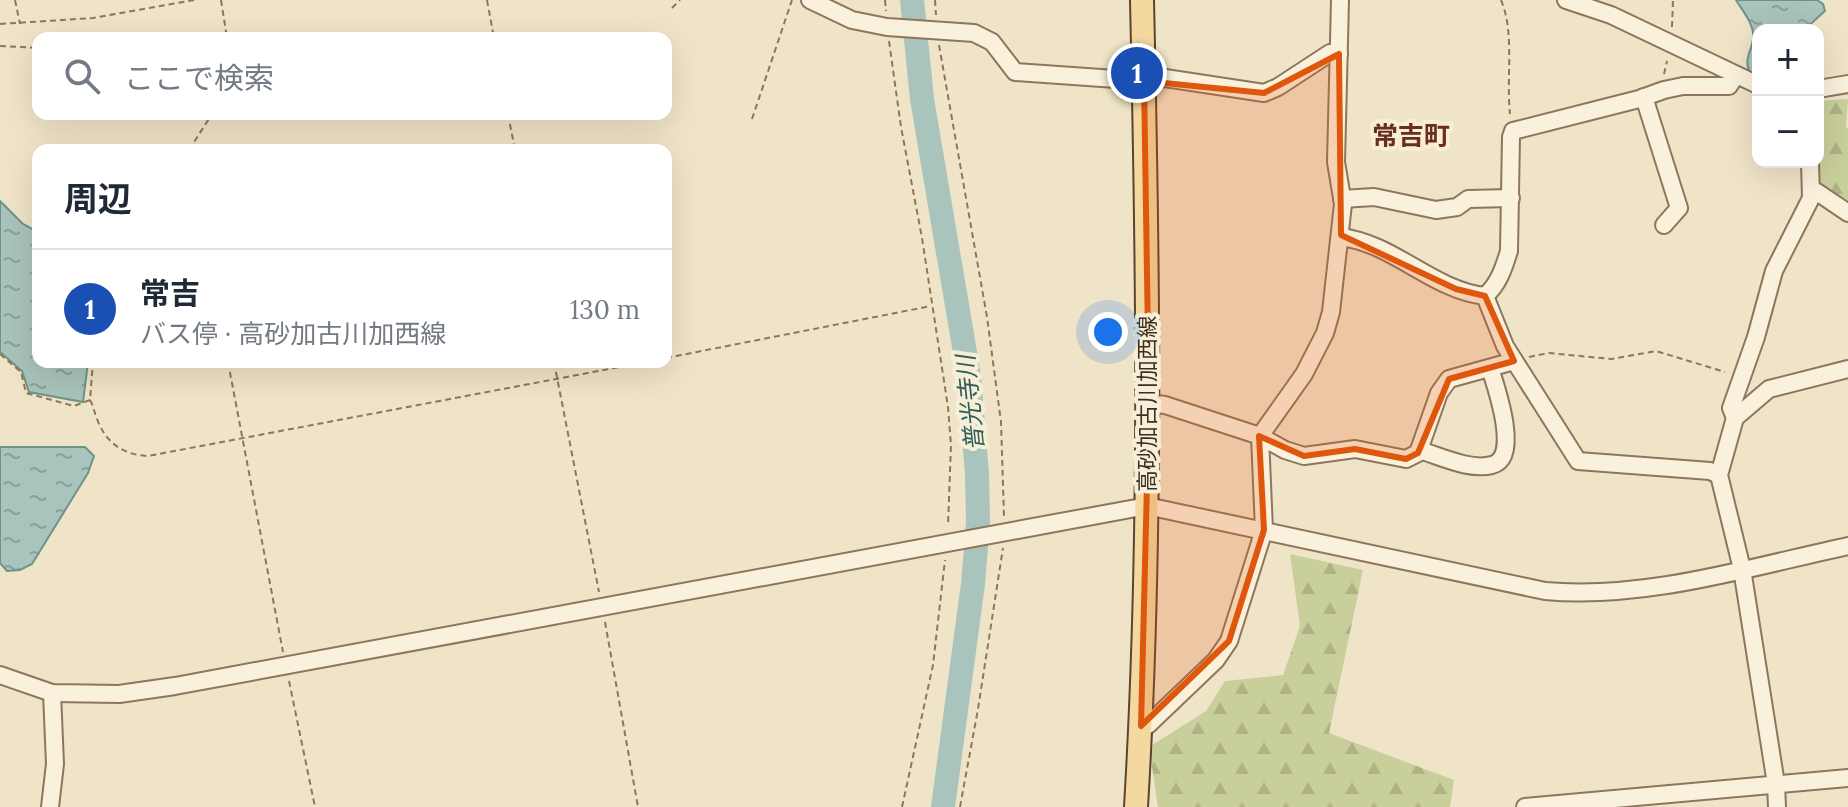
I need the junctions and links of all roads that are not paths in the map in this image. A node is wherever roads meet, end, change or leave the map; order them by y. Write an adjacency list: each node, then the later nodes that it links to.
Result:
1 (810, 0): 7 (street)
2 (1142, 0): 7 (main road, 高砂加古川加西線)
3 (1340, 0): 5 (street)
4 (1566, 0): 6 (street)
5 (1339, 54): 7 (street); 15 (street)
6 (1736, 75): 8 (street); 11 (street)
7 (1144, 81): 23 (main road, 高砂加古川加西線)
8 (1752, 82)
9 (1848, 84): 10 (street)
10 (1824, 88)
11 (1644, 97): 14 (street); 17 (street)
12 (1810, 168): 13 (street)
13 (1811, 191): 16 (street); 24 (street)
14 (1511, 198): 15 (street); 19 (street)
15 (1342, 199): 18 (street)
16 (1848, 213)
17 (1664, 225)
18 (1340, 237): 19 (street); 25 (street)
19 (1485, 296): 20 (street)
20 (1514, 361): 21 (street); 27 (street)
21 (1490, 368): 26 (street); 26 (street)
22 (1848, 369): 24 (street)
23 (1149, 403): 25 (street); 28 (main road, 高砂加古川加西線)
24 (1735, 418): 27 (street)
25 (1260, 436): 26 (street); 29 (street)
26 (1419, 450)
27 (1719, 475): 31 (street)
28 (1147, 506): 29 (street); 33 (street); 34 (main road, 高砂加古川加西線)
29 (1264, 530): 31 (street); 34 (street)
30 (1848, 546): 31 (street)
31 (1742, 569): 36 (street)
32 (0, 675): 33 (street)
33 (52, 693): 37 (street)
34 (1141, 726): 38 (main road, 高砂加古川加西線)
35 (1848, 778): 36 (street)
36 (1776, 784): 39 (street); 40 (street)
37 (50, 807)
38 (1136, 807)
39 (1525, 807)
40 (1777, 807)

